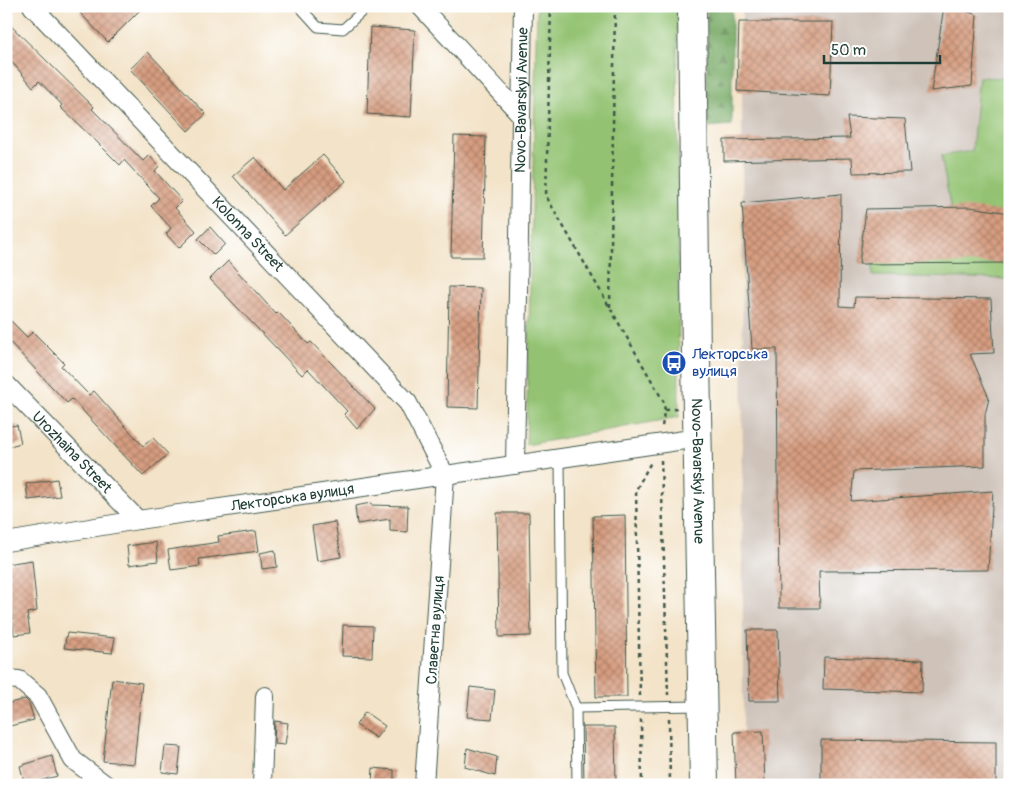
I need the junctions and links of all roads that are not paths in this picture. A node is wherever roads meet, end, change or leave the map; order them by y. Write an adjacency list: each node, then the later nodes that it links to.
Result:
1 (32, 6): 12 (street, Kolonna Street)
2 (299, 6): 3 (lane)
3 (368, 6)
4 (420, 6): 7 (street)
5 (523, 6): 7 (street, Novo-Bavarskyi Avenue)
6 (692, 6): 9 (main road, Novo-Bavarskyi Avenue)
7 (521, 115): 11 (street, Novo-Bavarskyi Avenue)
8 (6, 384): 13 (street, Urozhaina Street)
9 (698, 438): 10 (street, Лекторська вулиця); 17 (main road, Novo-Bavarskyi Avenue)
10 (560, 458): 11 (street, Лекторська вулиця); 18 (lane)
11 (515, 465): 12 (street, Лекторська вулиця)
12 (445, 475): 13 (street, Лекторська вулиця); 21 (street, Славетна вулиця)
13 (138, 520): 14 (street, Лекторська вулиця)
14 (6, 542)
15 (6, 679): 19 (street)
16 (265, 696): 20 (street)
17 (702, 706): 18 (lane); 23 (main road, Novo-Bavarskyi Avenue)
18 (576, 708): 22 (lane)
19 (106, 785)
20 (262, 785)
21 (424, 785)
22 (577, 785)
23 (704, 785)

